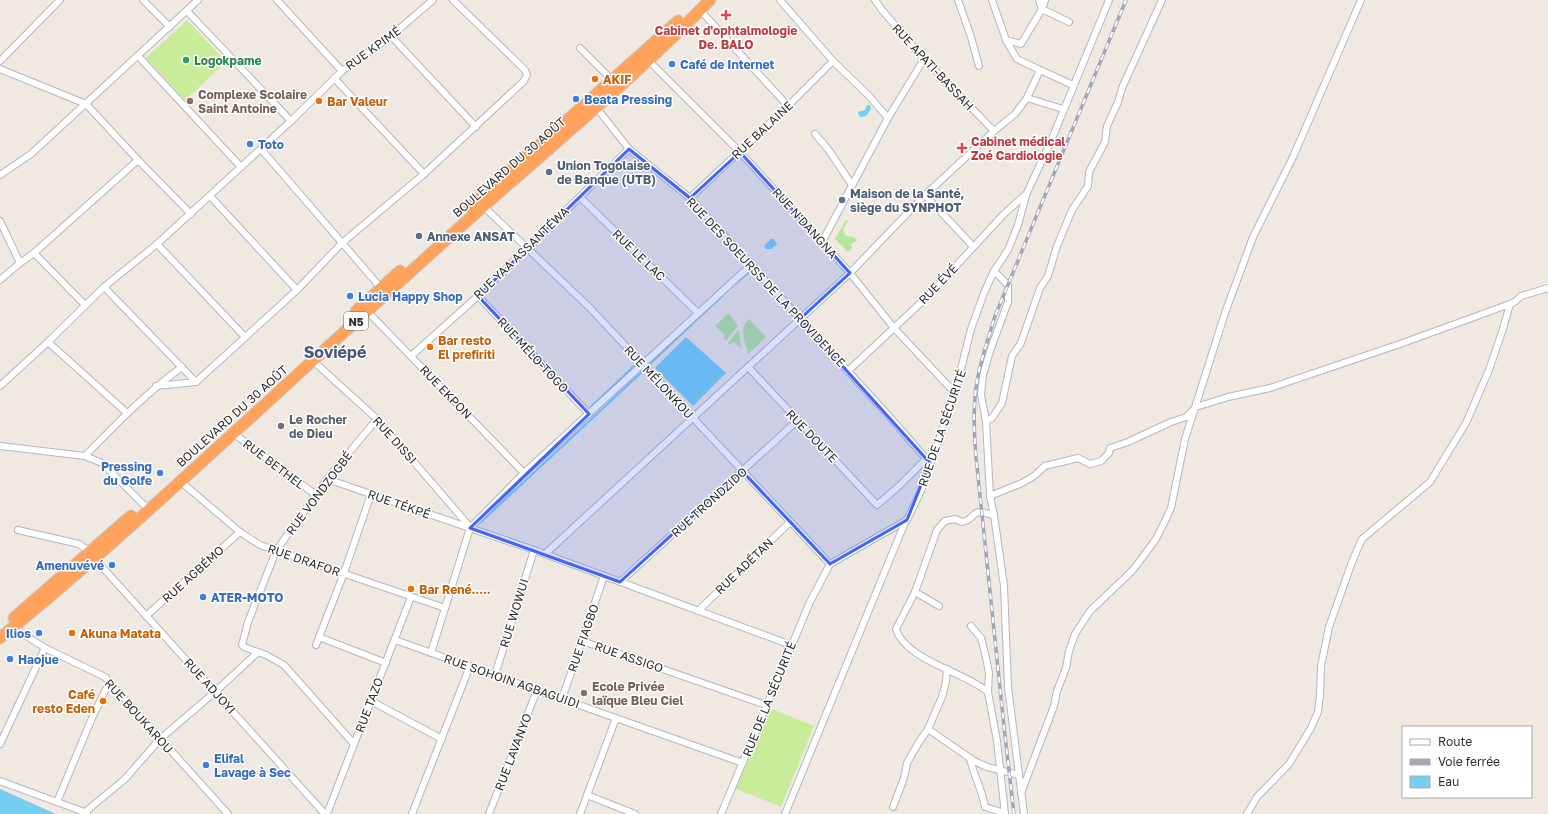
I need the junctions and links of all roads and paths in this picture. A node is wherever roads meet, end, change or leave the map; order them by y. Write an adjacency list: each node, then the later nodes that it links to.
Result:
1 (60, 0): 27 (street)
2 (143, 0): 20 (street)
3 (198, 0): 18 (street)
4 (278, 0): 32 (street)
5 (433, 0): 21 (street, RUE KPIMÉ)
6 (453, 0): 43 (street)
7 (780, 0): 28 (street)
8 (875, 0): 25 (street, RUE APATI-BASSAH)
9 (958, 0): 29 (street)
10 (992, 0): 22 (street)
11 (1039, 0): 17 (street)
12 (1046, 0): 17 (street)
13 (1109, 0): 35 (street, RUE DE LA SÉCURITÉ)
14 (1162, 0): 102 (street)
15 (1361, 0): 96 (street)
16 (705, 3): 26 (highway, BOULEVARD DU 30 AOÛT / N5); 34 (highway, BOULEVARD DU 30 AOÛT / N5); 38 (street)
17 (1042, 9): 19 (street); 22 (street)
18 (187, 11): 20 (street); 42 (street)
19 (1069, 22)
20 (170, 27): 24 (street)
21 (391, 36): 32 (street, RUE KPIMÉ); 43 (street)
22 (1006, 40): 31 (street)
23 (580, 48): 34 (street)
24 (138, 56): 37 (street); 50 (street)
25 (924, 59): 41 (street); 44 (street, RUE APATI-BASSAH)
26 (648, 60): 39 (highway, BOULEVARD DU 30 AOÛT / N5); 48 (street, RUE N'DANGNA)
27 (0, 61)
28 (833, 61): 38 (street, RUE BALAINE); 41 (street)
29 (979, 66)
30 (0, 69): 37 (street)
31 (1040, 70): 35 (street); 36 (street)
32 (342, 71): 33 (street, RUE KPIMÉ)
33 (334, 78): 42 (street, RUE KPIMÉ); 51 (street)
34 (612, 81): 59 (highway, BOULEVARD DU 30 AOÛT / N5)
35 (1073, 85): 40 (street, RUE DE LA SÉCURITÉ)
36 (1027, 98): 40 (street); 44 (street)
37 (86, 104): 49 (street); 52 (street)
38 (788, 106): 48 (street, RUE BALAINE)
39 (596, 107): 46 (street, RUE DES SOEURSS DE LA PROVIDENCE); 59 (highway, BOULEVARD DU 30 AOÛT / N5)
40 (1063, 109): 55 (street, RUE DE LA SÉCURITÉ)
41 (888, 118): 53 (street)
42 (291, 121): 47 (street, RUE KPIMÉ)
43 (476, 127): 51 (street)
44 (994, 131): 54 (street)
45 (815, 134): 53 (street)
46 (629, 148): 57 (street, RUE YAA ASSANTÉWA); 58 (street, RUE DES SOEURSS DE LA PROVIDENCE)
47 (261, 149): 50 (street, RUE KPIMÉ); 63 (street)
48 (740, 152): 58 (street, RUE BALAINE); 62 (street, RUE N'DANGNA)
49 (138, 160): 60 (street); 67 (street)
50 (241, 167): 56 (street, RUE KPIMÉ)
51 (424, 174): 63 (street)
52 (0, 175)
53 (852, 185): 62 (street)
54 (925, 195): 65 (street); 71 (street)
55 (1026, 195): 65 (street, RUE ÉVÉ); 70 (street, RUE DE LA SÉCURITÉ)
56 (210, 196): 60 (street, RUE KPIMÉ); 75 (street)
57 (580, 197): 66 (street, RUE YAA ASSANTÉWA); 81 (street, RUE LE LAC)
58 (690, 198): 69 (street, RUE DES SOEURSS DE LA PROVIDENCE)
59 (480, 203): 66 (street, RUE MÉLONKOU); 76 (highway, BOULEVARD DU 30 AOÛT / N5)
60 (191, 214): 64 (street, RUE KPIMÉ)
61 (0, 221): 68 (street)
62 (822, 242): 71 (street, RUE N'DANGNA)
63 (342, 243): 75 (street); 76 (street)
64 (157, 244): 73 (street, RUE KPIMÉ); 84 (street)
65 (973, 247): 83 (street, RUE ÉVÉ)
66 (526, 248): 77 (street, RUE YAA ASSANTÉWA); 88 (street, RUE MÉLONKOU)
67 (34, 253): 68 (street); 78 (street)
68 (20, 263): 72 (street)
69 (751, 265): 81 (street); 82 (street, RUE DES SOEURSS DE LA PROVIDENCE)
70 (994, 271): 95 (street, RUE DE LA SÉCURITÉ); 102 (street)
71 (850, 273): 82 (street); 83 (street, RUE N'DANGNA)
72 (0, 280)
73 (104, 286): 78 (street, RUE KPIMÉ); 89 (street)
74 (1548, 288): 79 (street)
75 (297, 290): 84 (street)
76 (383, 291): 80 (highway, BOULEVARD DU 30 AOÛT / N5); 114 (highway, BOULEVARD DU 30 AOÛT / N5)
77 (478, 296): 86 (street, RUE YAA ASSANTÉWA); 98 (street, RUE MÉLO-TOGO)
78 (84, 304): 85 (street, RUE KPIMÉ)
79 (1510, 304): 96 (street); 183 (street)
80 (367, 311): 86 (street, RUE EKPON); 87 (highway, BOULEVARD DU 30 AOÛT / N5)
81 (698, 313): 88 (street)
82 (800, 319): 90 (street); 91 (street, RUE DES SOEURSS DE LA PROVIDENCE)
83 (894, 328): 91 (street, RUE ÉVÉ); 95 (street, RUE N'DANGNA)
84 (245, 337): 92 (street)
85 (48, 342): 93 (street, RUE KPIMÉ); 97 (street)
86 (411, 356): 108 (street, RUE EKPON)
87 (312, 360): 100 (street, RUE DISSI); 103 (highway, BOULEVARD DU 30 AOÛT / N5)
88 (643, 364): 98 (street); 99 (street, RUE MÉLONKOU)
89 (182, 367): 92 (street); 94 (street)
90 (748, 367): 99 (street); 101 (street, RUE DOUTE)
91 (848, 371): 106 (street, RUE DES SOEURSS DE LA PROVIDENCE)
92 (196, 382): 94 (street)
93 (0, 386)
94 (156, 386): 97 (street)
95 (955, 393): 106 (street, RUE DE LA SÉCURITÉ)
96 (1196, 407): 113 (street); 168 (street)
97 (127, 413): 105 (street)
98 (589, 414): 108 (street)
99 (693, 418): 107 (street, RUE MÉLONKOU); 123 (street)
100 (377, 420): 109 (street, RUE VONDZOGBÉ); 118 (street, RUE DISSI)
101 (797, 421): 106 (street, RUE DOUTE); 107 (street, RUE TRONDZIDO)
102 (986, 421): 113 (street)
103 (233, 433): 110 (highway, BOULEVARD DU 30 AOÛT / N5); 112 (street, RUE BETHEL)
104 (0, 446): 105 (street)
105 (84, 456): 114 (street)
106 (928, 461): 116 (street, RUE DE LA SÉCURITÉ)
107 (742, 471): 117 (street, RUE MÉLONKOU); 128 (street, RUE TRONDZIDO)
108 (524, 473): 118 (street)
109 (327, 479): 111 (street, RUE TÉKPÉ); 112 (street, RUE VONDZOGBÉ)
110 (180, 481): 114 (highway, BOULEVARD DU 30 AOÛT / N5); 120 (street, RUE DRAFOR)
111 (371, 494): 118 (street, RUE TÉKPÉ); 126 (street)
112 (316, 495): 122 (street, RUE VONDZOGBÉ)
113 (990, 496): 115 (street)
114 (147, 507): 124 (highway, BOULEVARD DU 30 AOÛT / N5)
115 (994, 515): 129 (street); 166 (street)
116 (906, 520): 125 (street); 181 (street, RUE DE LA SÉCURITÉ)
117 (790, 522): 125 (street, RUE MÉLONKOU); 133 (street, RUE ADÉTAN)
118 (470, 528): 121 (street, RUE TÉKPÉ); 132 (street)
119 (18, 530): 124 (street, RUE ADJOYI)
120 (240, 532): 122 (street, RUE DRAFOR); 134 (street, RUE AGBÉMO)
121 (534, 550): 123 (street, RUE TÉKPÉ); 149 (street, RUE WOWUI)
122 (276, 551): 126 (street, RUE DRAFOR); 144 (street, RUE VONDZOGBÉ)
123 (545, 554): 127 (street, RUE TÉKPÉ)
124 (92, 556): 134 (street, RUE ADJOYI); 135 (highway, BOULEVARD DU 30 AOÛT / N5)
125 (830, 564): 142 (street, RUE DE LA SÉCURITÉ)
126 (344, 573): 130 (street, RUE DRAFOR); 138 (street)
127 (604, 576): 128 (street, RUE TÉKPÉ); 140 (street, RUE FIAGBO)
128 (620, 582): 133 (street, RUE TÉKPÉ)
129 (915, 592): 131 (street); 148 (street)
130 (411, 597): 132 (street, RUE DRAFOR); 139 (street, RUE TAZO)
131 (939, 606)
132 (445, 608): 145 (street)
133 (698, 611): 142 (street, RUE TÉKPÉ)
134 (146, 616): 152 (street, RUE ADJOYI)
135 (12, 625): 137 (highway, BOULEVARD DU 30 AOÛT / N5); 143 (street, RUE BOUKAROU)
136 (971, 626): 153 (street)
137 (1, 634)
138 (319, 637): 141 (street); 146 (street)
139 (395, 640): 145 (street, RUE SOHOIN AGBAGUIDI); 146 (street, RUE TAZO)
140 (582, 641): 154 (street, RUE FIAGBO); 156 (street, RUE ASSIGO)
141 (316, 645)
142 (791, 645): 156 (street, RUE DE LA SÉCURITÉ)
143 (45, 648): 150 (street, RUE BOUKAROU); 161 (street)
144 (257, 653): 152 (street); 162 (street)
145 (431, 653): 147 (street, RUE SOHOIN AGBAGUIDI)
146 (386, 663): 155 (street, RUE TAZO)
147 (470, 666): 149 (street, RUE SOHOIN AGBAGUIDI); 160 (street)
148 (947, 669): 153 (street); 158 (street)
149 (495, 675): 151 (street, RUE SOHOIN AGBAGUIDI)
150 (110, 684): 159 (street, RUE BOUKAROU); 170 (street)
151 (537, 690): 154 (street, RUE SOHOIN AGBAGUIDI); 177 (street, RUE LAVANYO)
152 (215, 692): 159 (street); 175 (street, RUE ADJOYI)
153 (988, 692): 165 (street)
154 (562, 699): 157 (street, RUE SOHOIN AGBAGUIDI)
155 (371, 701): 160 (street); 162 (street, RUE TAZO)
156 (766, 705): 164 (street, RUE DE LA SÉCURITÉ)
157 (616, 718): 164 (street, RUE SOHOIN AGBAGUIDI); 169 (street)
158 (928, 729): 163 (street); 171 (street)
159 (160, 739): 172 (street); 174 (street, RUE BOUKAROU)
160 (442, 739): 176 (street)
161 (0, 744)
162 (354, 744): 175 (street, RUE TAZO)
163 (970, 758): 165 (street); 173 (street)
164 (742, 763): 180 (street, RUE DE LA SÉCURITÉ)
165 (1000, 772): 166 (street); 173 (street)
166 (1019, 776): 168 (street)
167 (0, 781): 170 (street)
168 (1021, 793): 182 (street)
169 (587, 795): 178 (street); 179 (street)
170 (57, 802): 172 (street)
171 (894, 807)
172 (87, 813)
173 (1005, 813)
174 (228, 814)
175 (326, 814)
176 (412, 814)
177 (489, 814)
178 (580, 814)
179 (635, 814)
180 (721, 814)
181 (784, 814)
182 (1024, 814)
183 (1247, 814)

